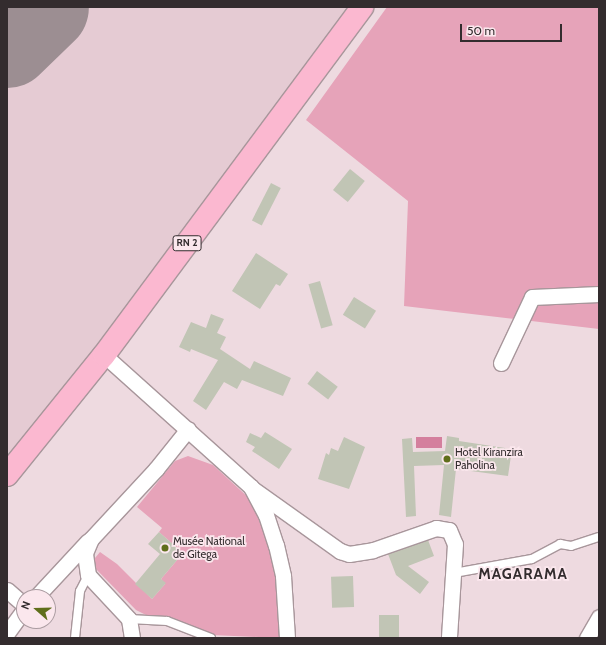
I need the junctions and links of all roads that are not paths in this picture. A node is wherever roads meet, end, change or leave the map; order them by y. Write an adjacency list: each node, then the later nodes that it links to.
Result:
1 (362, 7): 3 (main road, RN 2)
2 (599, 294): 4 (street)
3 (104, 356): 5 (street); 6 (main road, RN 2)
4 (501, 363)
5 (188, 428): 7 (street); 9 (street)
6 (7, 475)
7 (251, 487): 10 (street); 22 (street)
8 (599, 537): 10 (lane)
9 (90, 538): 11 (street); 12 (street)
10 (454, 573): 23 (street)
11 (88, 575): 16 (street); 19 (lane)
12 (43, 589)
13 (7, 590): 14 (street)
14 (16, 598)
15 (599, 617): 24 (street)
16 (129, 619): 20 (street); 21 (lane)
17 (16, 621): 18 (street)
18 (7, 633)
19 (75, 638)
20 (132, 638)
21 (211, 638)
22 (287, 638)
23 (450, 638)
24 (587, 638)

